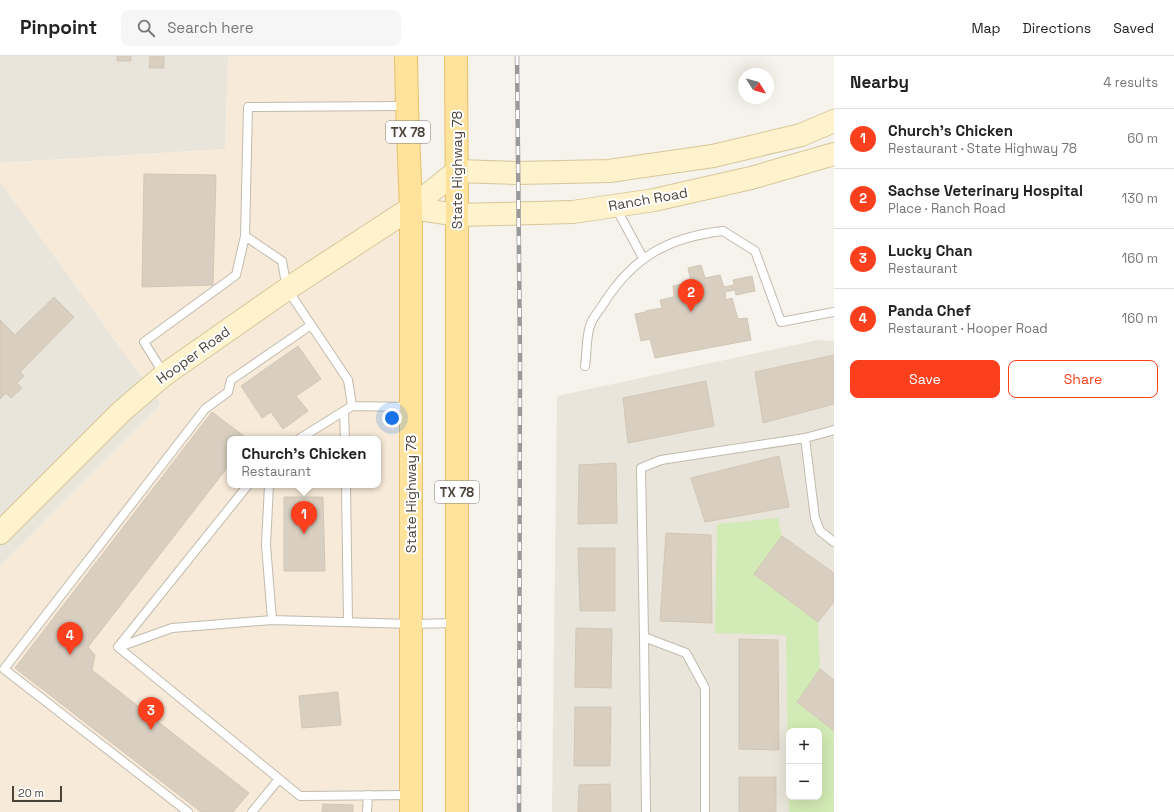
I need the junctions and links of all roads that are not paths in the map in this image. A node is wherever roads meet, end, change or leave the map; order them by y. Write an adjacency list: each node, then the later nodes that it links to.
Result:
1 (406, 56): 3 (main road, State Highway 78 / TX 78)
2 (456, 56): 6 (main road, State Highway 78 / TX 78)
3 (407, 106): 8 (main road, State Highway 78 / TX 78); 10 (lane)
4 (834, 121): 6 (main road)
5 (834, 154): 7 (main road, Ranch Road)
6 (457, 171): 8 (main road, Hooper Road); 9 (main road, State Highway 78 / TX 78)
7 (615, 206): 9 (main road, Ranch Road); 11 (lane)
8 (411, 208): 9 (main road); 12 (main road, Hooper Road); 18 (main road, State Highway 78 / TX 78)
9 (457, 215): 31 (main road, State Highway 78 / TX 78)
10 (245, 236): 12 (lane); 16 (lane)
11 (643, 258): 13 (lane); 15 (lane)
12 (287, 289): 14 (lane); 16 (main road, Hooper Road)
13 (834, 312)
14 (311, 325): 17 (lane); 38 (lane)
15 (585, 366)
16 (164, 374): 27 (main road, Hooper Road)
17 (352, 406): 18 (lane); 19 (lane)
18 (411, 407): 32 (main road, State Highway 78 / TX 78)
19 (344, 411): 21 (lane); 22 (lane)
20 (834, 430): 23 (lane)
21 (304, 436)
22 (345, 436)
23 (806, 438): 28 (lane); 33 (lane)
24 (246, 488): 34 (lane)
25 (269, 488): 29 (lane)
26 (346, 488): 30 (lane)
27 (0, 533)
28 (834, 542)
29 (272, 620): 30 (lane); 34 (lane)
30 (348, 621): 32 (lane)
31 (458, 623): 32 (lane); 41 (main road, State Highway 78 / TX 78)
32 (411, 624): 37 (main road, State Highway 78 / TX 78)
33 (644, 637): 42 (lane); 43 (lane)
34 (118, 647): 35 (lane)
35 (279, 779): 36 (lane); 39 (lane)
36 (368, 796): 37 (lane); 40 (lane)
37 (411, 803)
38 (188, 812)
39 (252, 812)
40 (367, 812)
41 (457, 812)
42 (646, 812)
43 (705, 812)

